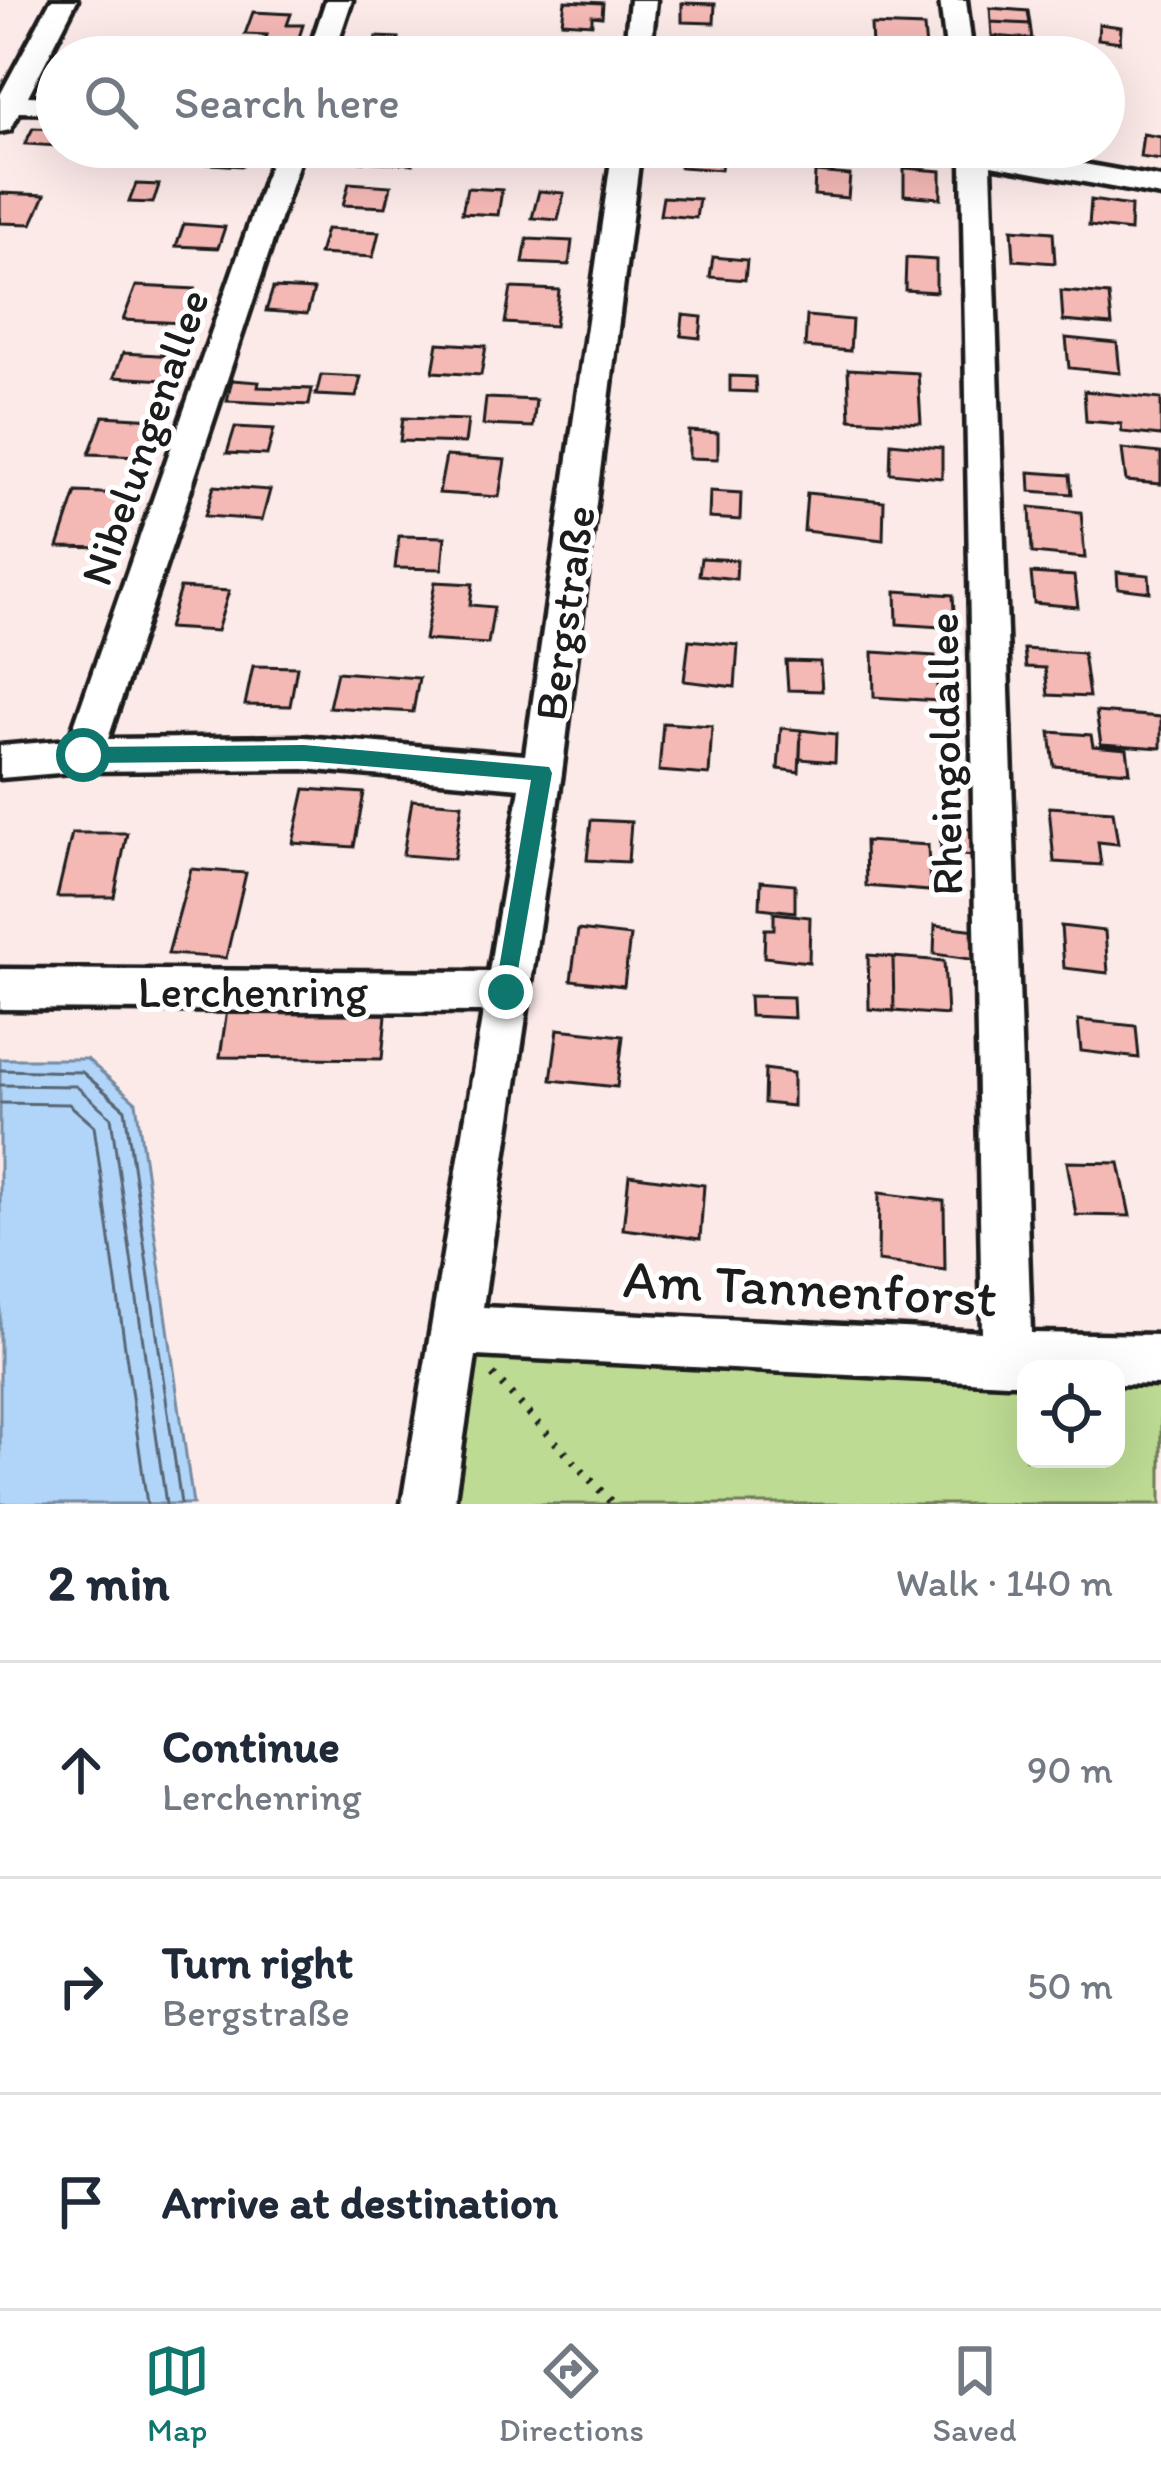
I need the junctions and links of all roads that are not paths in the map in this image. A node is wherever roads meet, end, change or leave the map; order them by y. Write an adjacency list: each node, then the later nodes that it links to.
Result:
1 (64, 0): 5 (street)
2 (339, 0): 6 (street)
3 (643, 0): 7 (street)
4 (953, 0): 8 (street)
5 (44, 36)
6 (327, 36)
7 (639, 36)
8 (957, 36)
9 (36, 50): 11 (street)
10 (36, 107): 11 (street)
11 (3, 110)
12 (283, 168): 17 (street, Nibelungenallee)
13 (624, 168): 19 (street, Bergstraße)
14 (976, 168): 23 (street, Rheingoldallee)
15 (1066, 168): 16 (street)
16 (1161, 187)
17 (83, 755): 18 (street); 19 (street)
18 (0, 762)
19 (542, 773): 21 (street, Bergstraße)
20 (0, 989): 21 (street, Lerchenring)
21 (506, 992): 22 (street, Bergstraße)
22 (452, 1330): 23 (street, Am Tannenforst); 25 (street, Bergstraße)
23 (1007, 1358): 24 (street, Am Tannenforst)
24 (1161, 1360)
25 (428, 1504)

